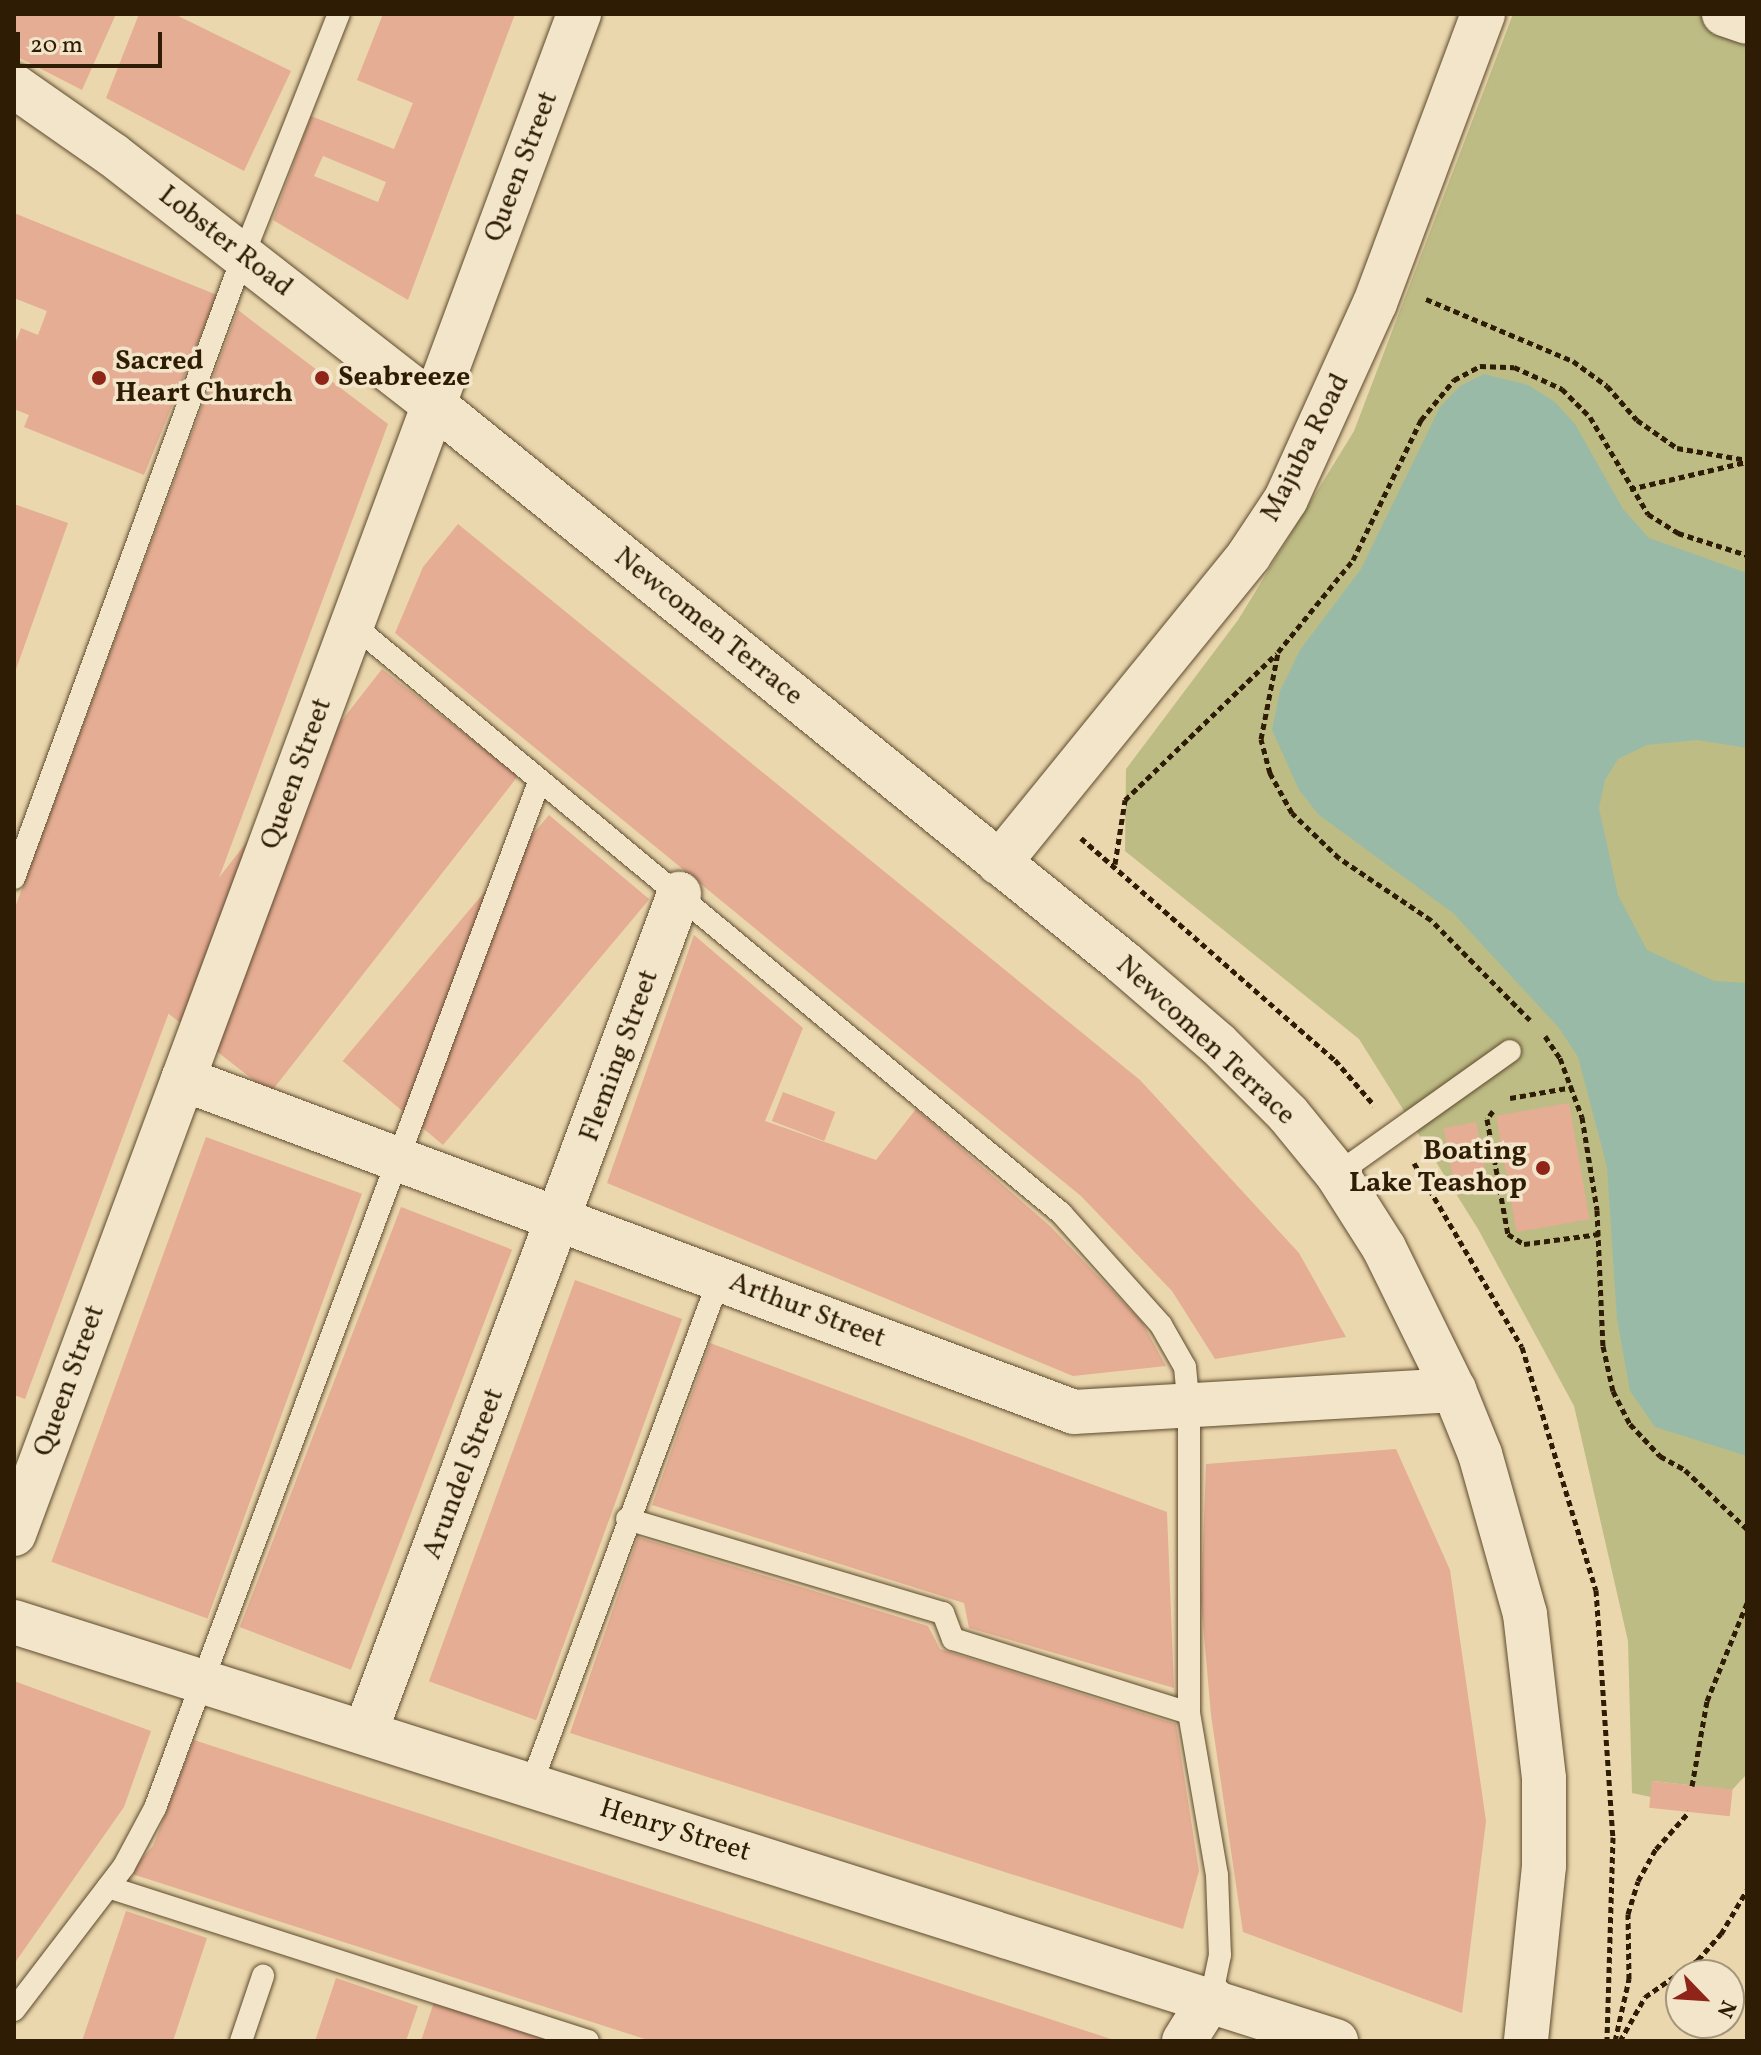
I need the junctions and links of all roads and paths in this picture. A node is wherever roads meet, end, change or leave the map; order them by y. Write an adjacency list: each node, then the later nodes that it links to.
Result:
1 (339, 14): 7 (lane)
2 (579, 14): 9 (street, Queen Street)
3 (1724, 14): 5 (street)
4 (1473, 17): 16 (street, Majuba Road)
5 (1747, 22)
6 (14, 86): 7 (street, Lobster Road)
7 (243, 256): 9 (street, Lobster Road); 18 (lane)
8 (1420, 297): 10 (path)
9 (433, 404): 13 (street, Queen Street); 16 (street, Newcomen Terrace)
10 (1747, 461): 11 (path)
11 (1630, 489): 12 (path); 14 (path)
12 (1747, 555)
13 (352, 624): 15 (lane); 21 (street, Queen Street)
14 (1278, 652): 17 (path); 22 (path)
15 (539, 782): 19 (lane); 23 (lane)
16 (999, 863): 24 (street, Newcomen Terrace)
17 (1115, 864)
18 (14, 878)
19 (679, 894): 25 (street, Fleming Street); 29 (lane)
20 (1510, 1051): 24 (lane)
21 (183, 1079): 23 (street, Arthur Street); 30 (street, Queen Street)
22 (1573, 1087): 26 (path); 26 (path)
23 (397, 1156): 25 (street, Arthur Street); 36 (lane)
24 (1337, 1174): 28 (street, Newcomen Terrace)
25 (562, 1218): 27 (street, Arthur Street); 38 (street, Arundel Street)
26 (1599, 1234): 32 (path)
27 (720, 1277): 29 (street, Arthur Street); 31 (lane)
28 (1454, 1390): 29 (street, Arthur Street); 51 (street, Newcomen Terrace)
29 (1189, 1409): 37 (lane)
30 (31, 1435): 33 (street, Queen Street)
31 (627, 1519): 37 (lane); 39 (lane)
32 (1747, 1529)
33 (14, 1534)
34 (1747, 1603): 40 (path)
35 (14, 1622): 36 (street, Henry Street)
36 (202, 1679): 38 (street, Henry Street); 42 (lane)
37 (1189, 1713): 45 (lane)
38 (366, 1730): 39 (street, Henry Street)
39 (531, 1785): 45 (street, Henry Street)
40 (1692, 1786)
41 (1689, 1812): 52 (path)
42 (108, 1887): 46 (lane); 48 (lane)
43 (1747, 1890): 52 (path)
44 (263, 1976): 47 (lane)
45 (1211, 1998): 49 (street); 50 (street, Henry Street)
46 (14, 2010)
47 (241, 2041)
48 (588, 2041)
49 (1184, 2041)
50 (1336, 2041)
51 (1526, 2041)
52 (1618, 2041)

